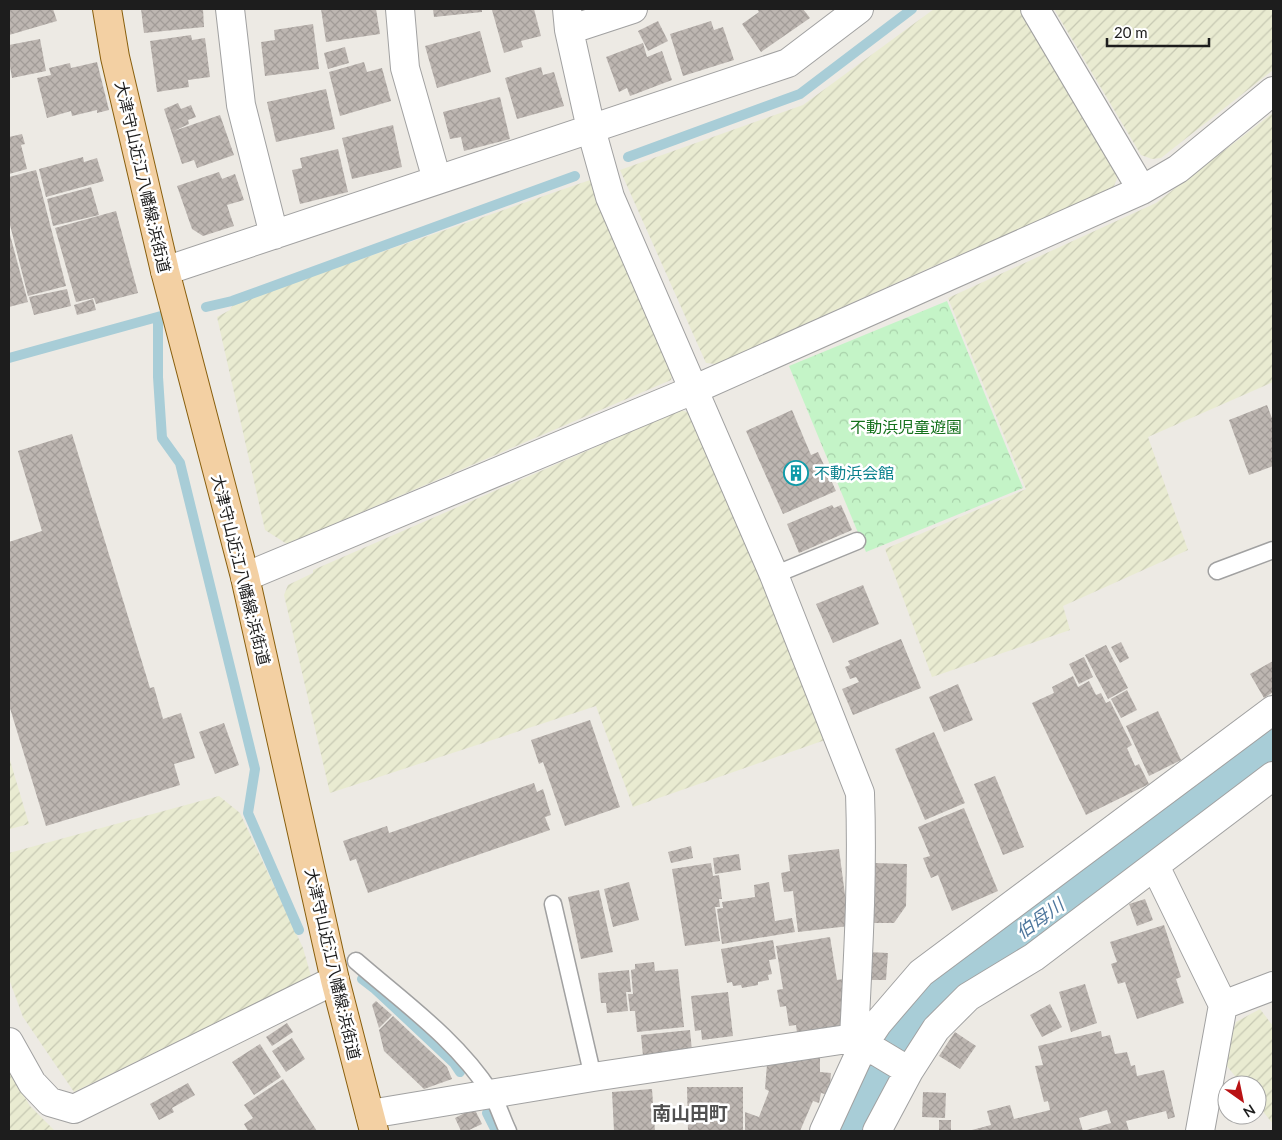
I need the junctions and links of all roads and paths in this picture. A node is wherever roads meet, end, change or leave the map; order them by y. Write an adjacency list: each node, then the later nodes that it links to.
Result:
1 (107, 9): 13 (main road, 大津守山近江八幡線;浜街道)
2 (230, 9): 12 (street)
3 (400, 9): 10 (street)
4 (633, 9): 7 (street)
5 (858, 9): 9 (street)
6 (1035, 9): 11 (street)
7 (568, 20): 9 (street)
8 (1273, 91): 11 (street)
9 (591, 129): 10 (street); 14 (street)
10 (437, 180): 12 (street)
11 (1142, 190): 14 (street)
12 (274, 235): 13 (street)
13 (165, 271): 19 (main road, 大津守山近江八幡線;浜街道)
14 (694, 390): 18 (street); 19 (street)
15 (857, 541): 18 (lane)
16 (1273, 550): 17 (lane)
17 (1217, 571)
18 (774, 575): 28 (street)
19 (245, 578): 25 (main road, 大津守山近江八幡線;浜街道)
20 (1273, 710): 28 (street)
21 (1273, 776): 22 (street)
22 (1155, 866): 27 (street); 30 (street)
23 (553, 904): 31 (lane)
24 (356, 962): 32 (lane)
25 (335, 980): 29 (street); 33 (main road, 大津守山近江八幡線;浜街道)
26 (1273, 986): 27 (street)
27 (1224, 1006): 37 (street)
28 (859, 1041): 30 (street); 31 (street); 35 (street)
29 (9, 1042)
30 (909, 1071): 36 (street)
31 (593, 1077): 32 (street)
32 (492, 1094): 33 (street); 34 (lane)
33 (372, 1123)
34 (508, 1131)
35 (824, 1131)
36 (877, 1131)
37 (1200, 1131)

